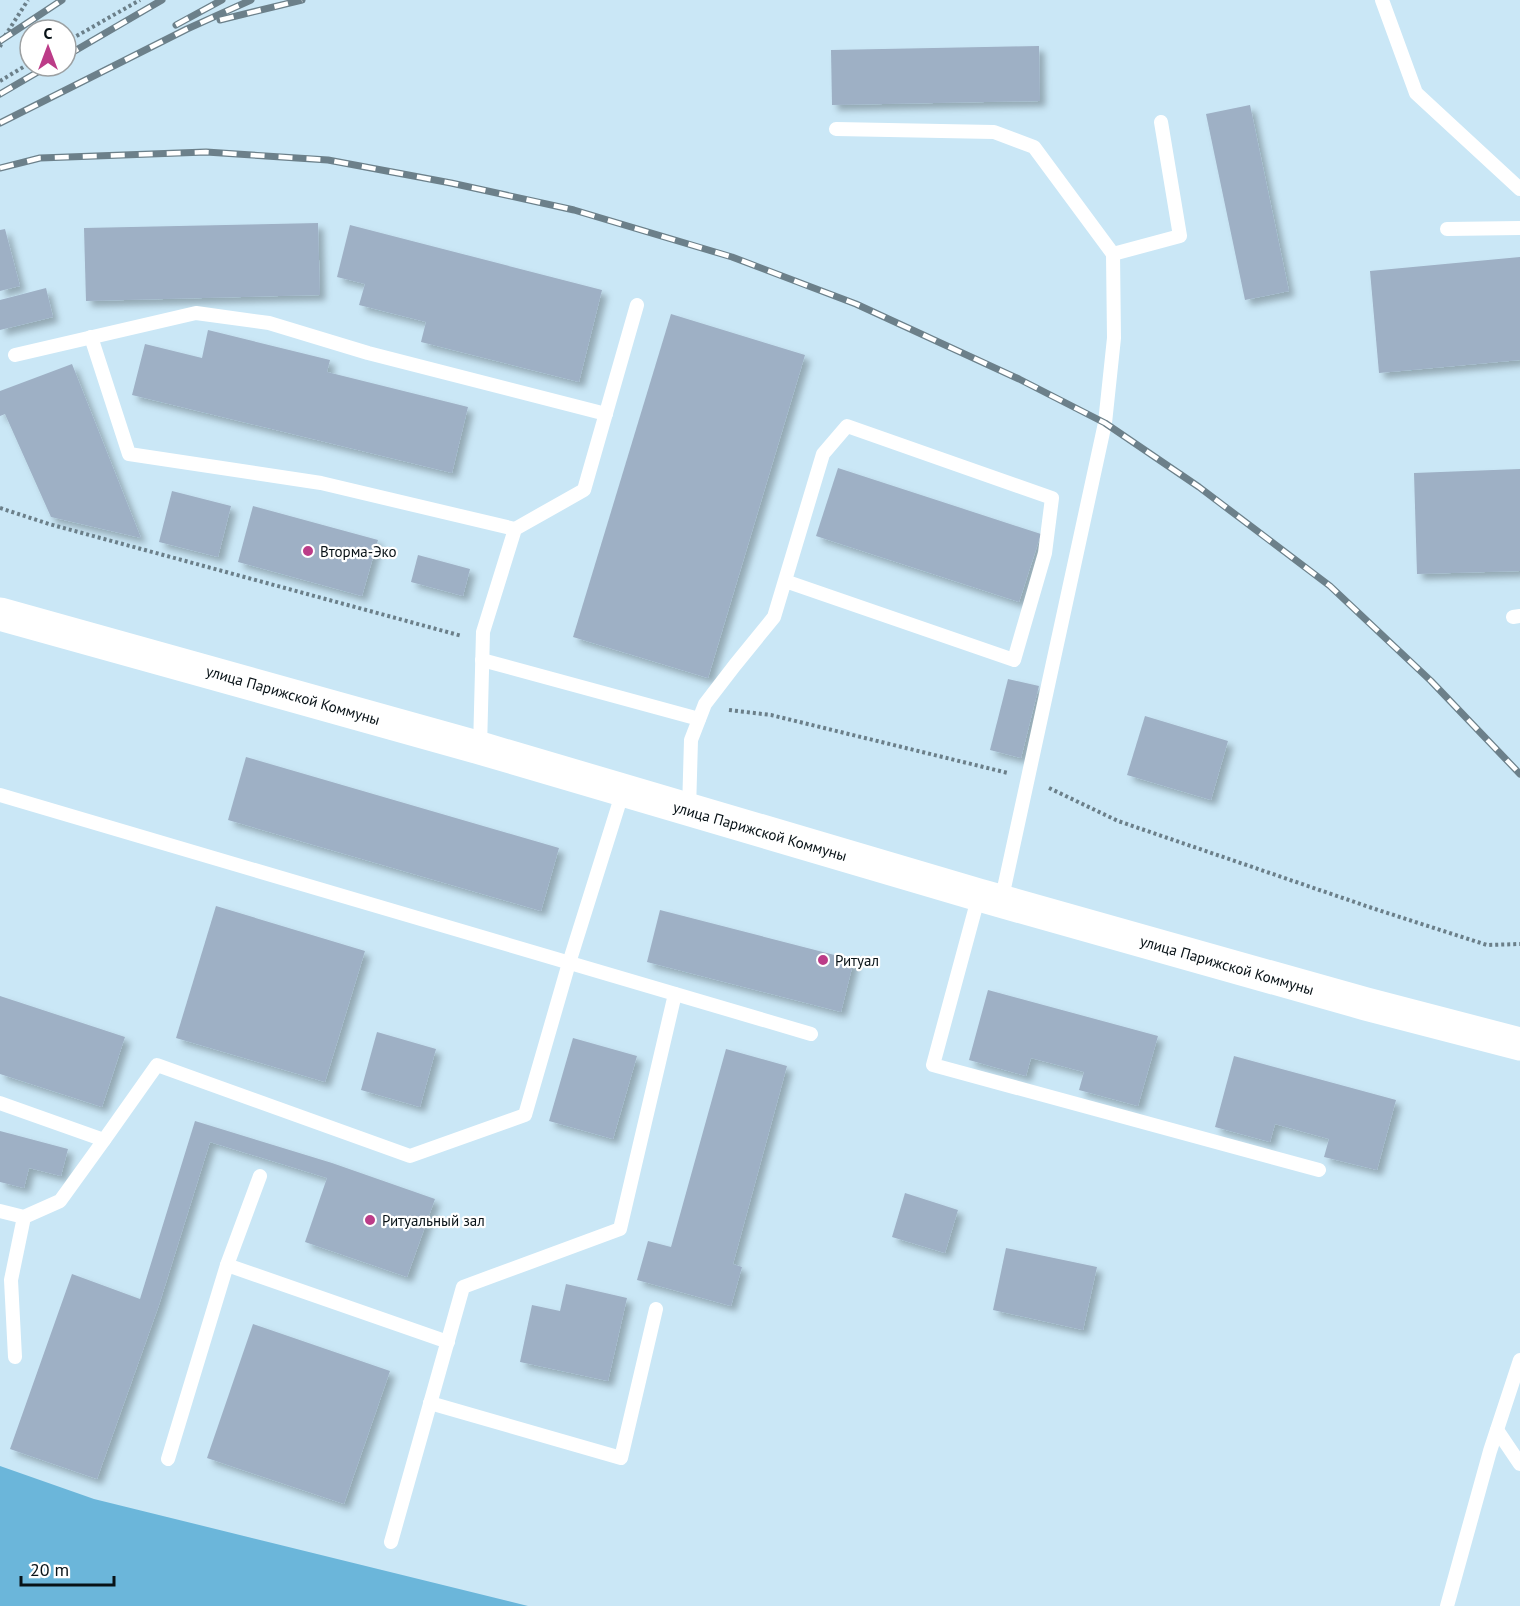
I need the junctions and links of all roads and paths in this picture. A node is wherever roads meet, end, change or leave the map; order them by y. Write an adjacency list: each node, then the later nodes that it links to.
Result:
1 (28, 0): 5 (path)
2 (140, 0): 4 (path)
3 (1382, 0): 10 (lane)
4 (78, 35)
5 (0, 47)
6 (18, 70): 7 (path)
7 (0, 81)
8 (1161, 122): 13 (lane)
9 (836, 129): 13 (lane)
10 (1520, 189)
11 (1520, 228): 12 (lane)
12 (1447, 229)
13 (1113, 254): 27 (lane)
14 (637, 305): 17 (lane)
15 (91, 337): 16 (lane); 17 (lane); 19 (lane)
16 (15, 355)
17 (606, 414): 19 (lane)
18 (0, 508): 21 (path)
19 (515, 529): 23 (lane)
20 (785, 581): 20 (lane); 25 (lane)
21 (361, 609)
22 (0, 614): 26 (main road, улица Парижской Коммуны)
23 (482, 660): 25 (lane); 26 (lane)
24 (726, 710): 27 (path)
25 (699, 719): 30 (lane)
26 (480, 748): 28 (main road, улица Парижской Коммуны)
27 (1029, 778): 31 (lane); 32 (path)
28 (623, 791): 30 (main road, улица Парижской Коммуны); 33 (lane)
29 (0, 795): 33 (lane)
30 (689, 810): 31 (main road, улица Парижской Коммуны)
31 (990, 898): 36 (main road, улица Парижской Коммуны); 39 (lane)
32 (1520, 944)
33 (569, 963): 34 (lane); 38 (lane)
34 (675, 994): 35 (lane); 45 (lane)
35 (811, 1035)
36 (1520, 1044)
37 (0, 1103): 38 (lane)
38 (104, 1140): 42 (lane)
39 (1319, 1170)
40 (260, 1176): 43 (lane)
41 (0, 1211): 42 (lane)
42 (24, 1217): 46 (lane)
43 (227, 1265): 45 (lane); 50 (lane)
44 (656, 1309): 48 (lane)
45 (448, 1342): 48 (lane)
46 (15, 1357)
47 (1520, 1360): 49 (lane)
48 (430, 1403): 52 (lane)
49 (1497, 1430): 51 (lane); 53 (lane)
50 (168, 1459)
51 (1520, 1464)
52 (391, 1542)
53 (1448, 1606)

